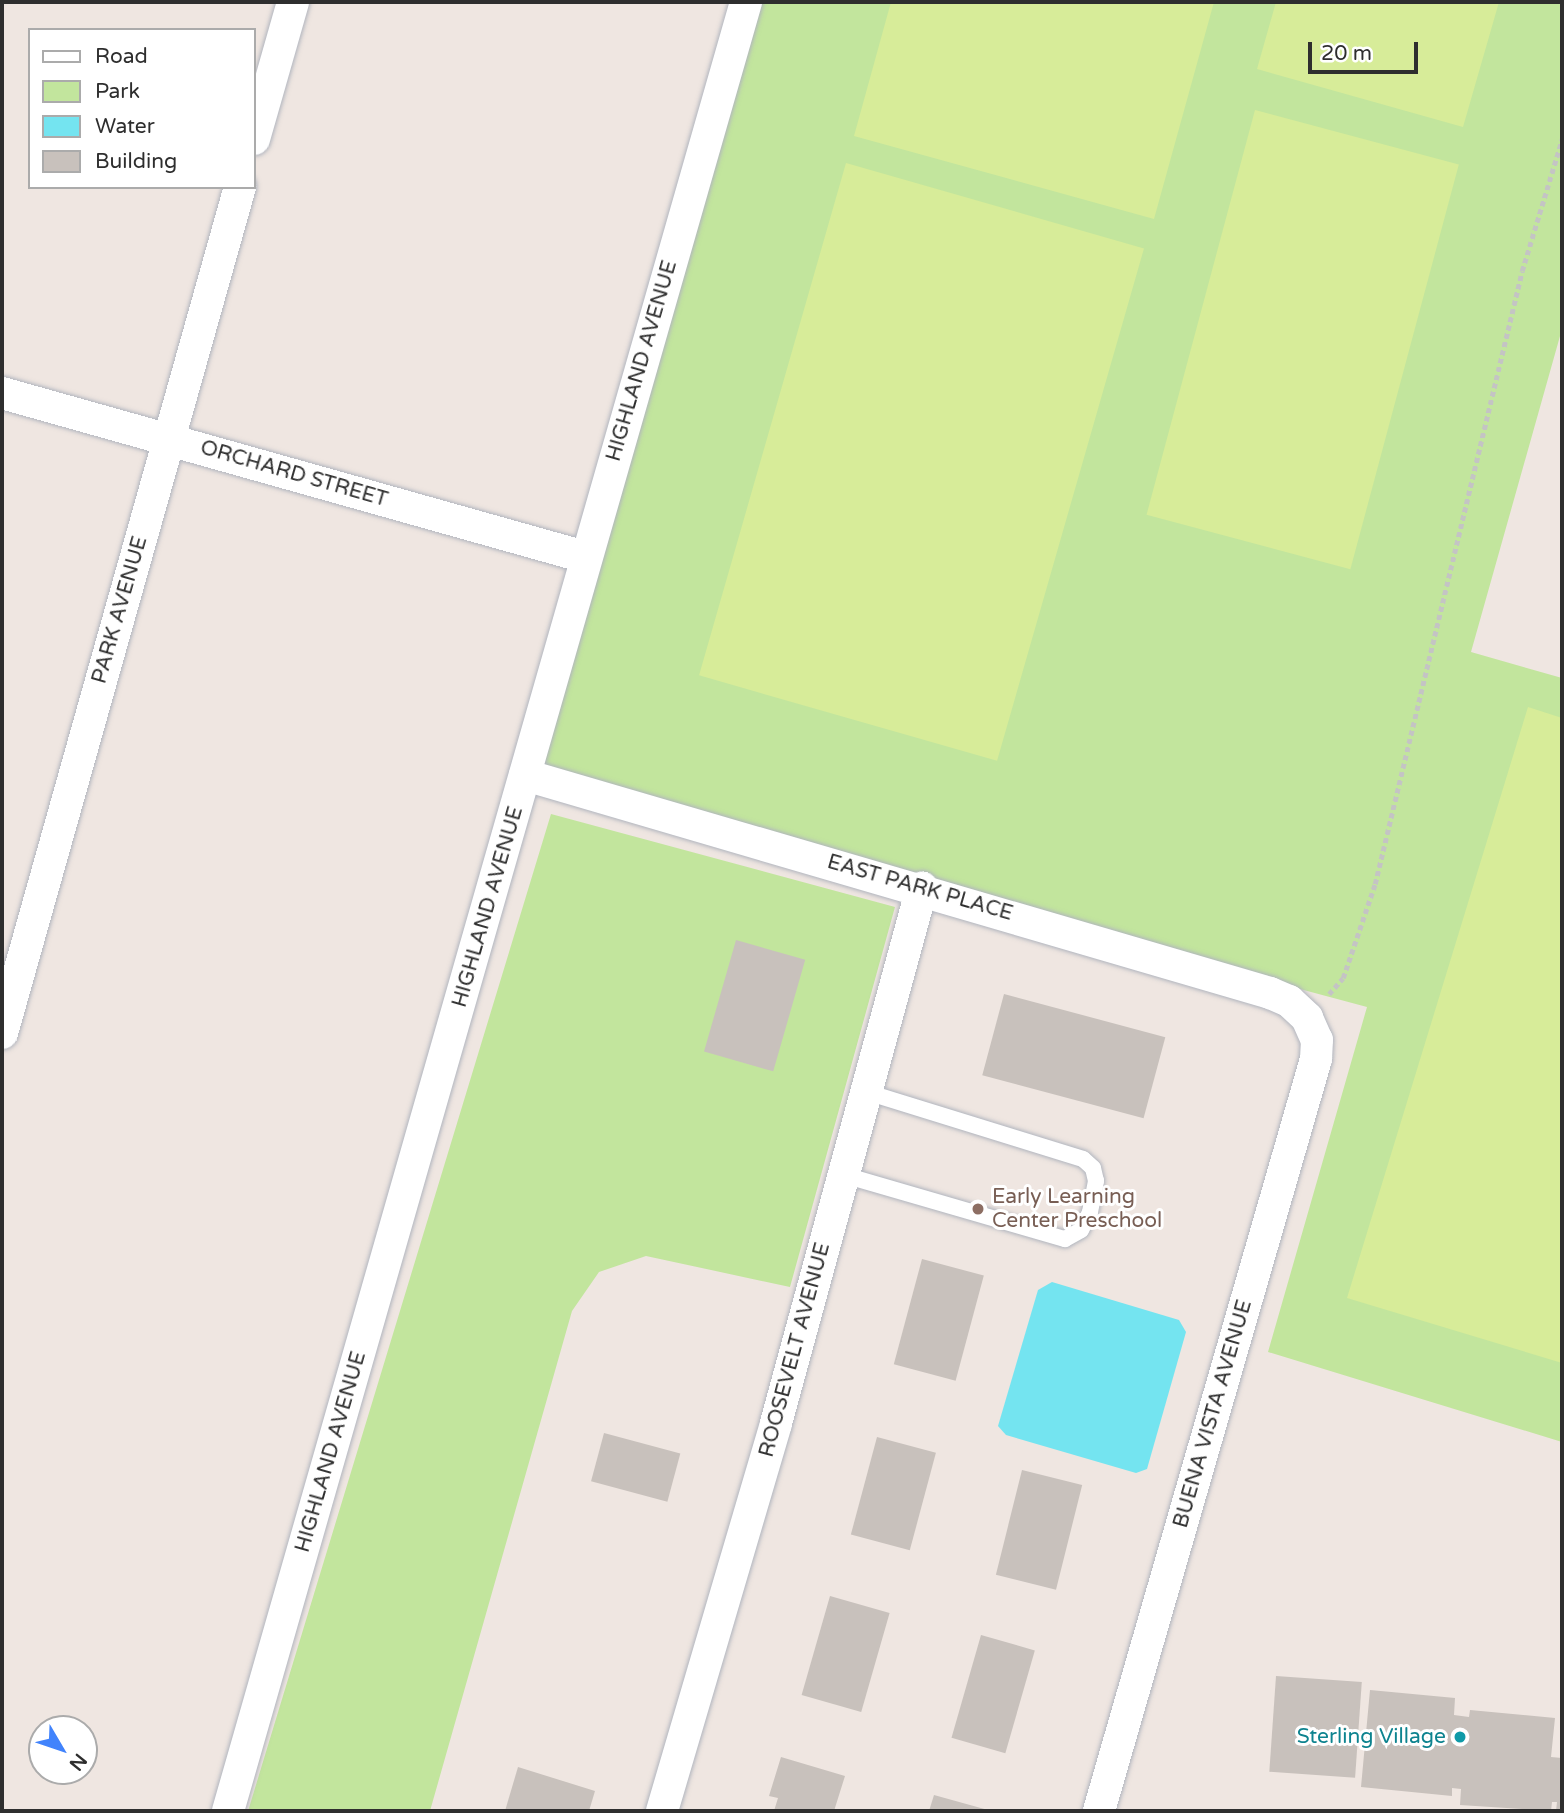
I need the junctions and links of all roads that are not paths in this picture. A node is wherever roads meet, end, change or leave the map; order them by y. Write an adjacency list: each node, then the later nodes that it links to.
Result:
1 (293, 2): 3 (street)
2 (746, 2): 7 (street, HIGHLAND AVENUE)
3 (256, 132)
4 (239, 189): 6 (street, PARK AVENUE)
5 (2, 393): 6 (street, ORCHARD STREET)
6 (168, 438): 7 (street, ORCHARD STREET); 11 (street, PARK AVENUE)
7 (585, 557): 8 (street, HIGHLAND AVENUE)
8 (525, 775): 9 (street, EAST PARK PLACE); 14 (street, HIGHLAND AVENUE)
9 (922, 888): 10 (street, EAST PARK PLACE); 12 (street, ROOSEVELT AVENUE)
10 (1307, 1018): 16 (street, BUENA VISTA AVENUE)
11 (2, 1033)
12 (866, 1092): 13 (street, ROOSEVELT AVENUE); 13 (lane)
13 (844, 1175): 15 (street, ROOSEVELT AVENUE)
14 (228, 1811)
15 (662, 1811)
16 (1099, 1811)

